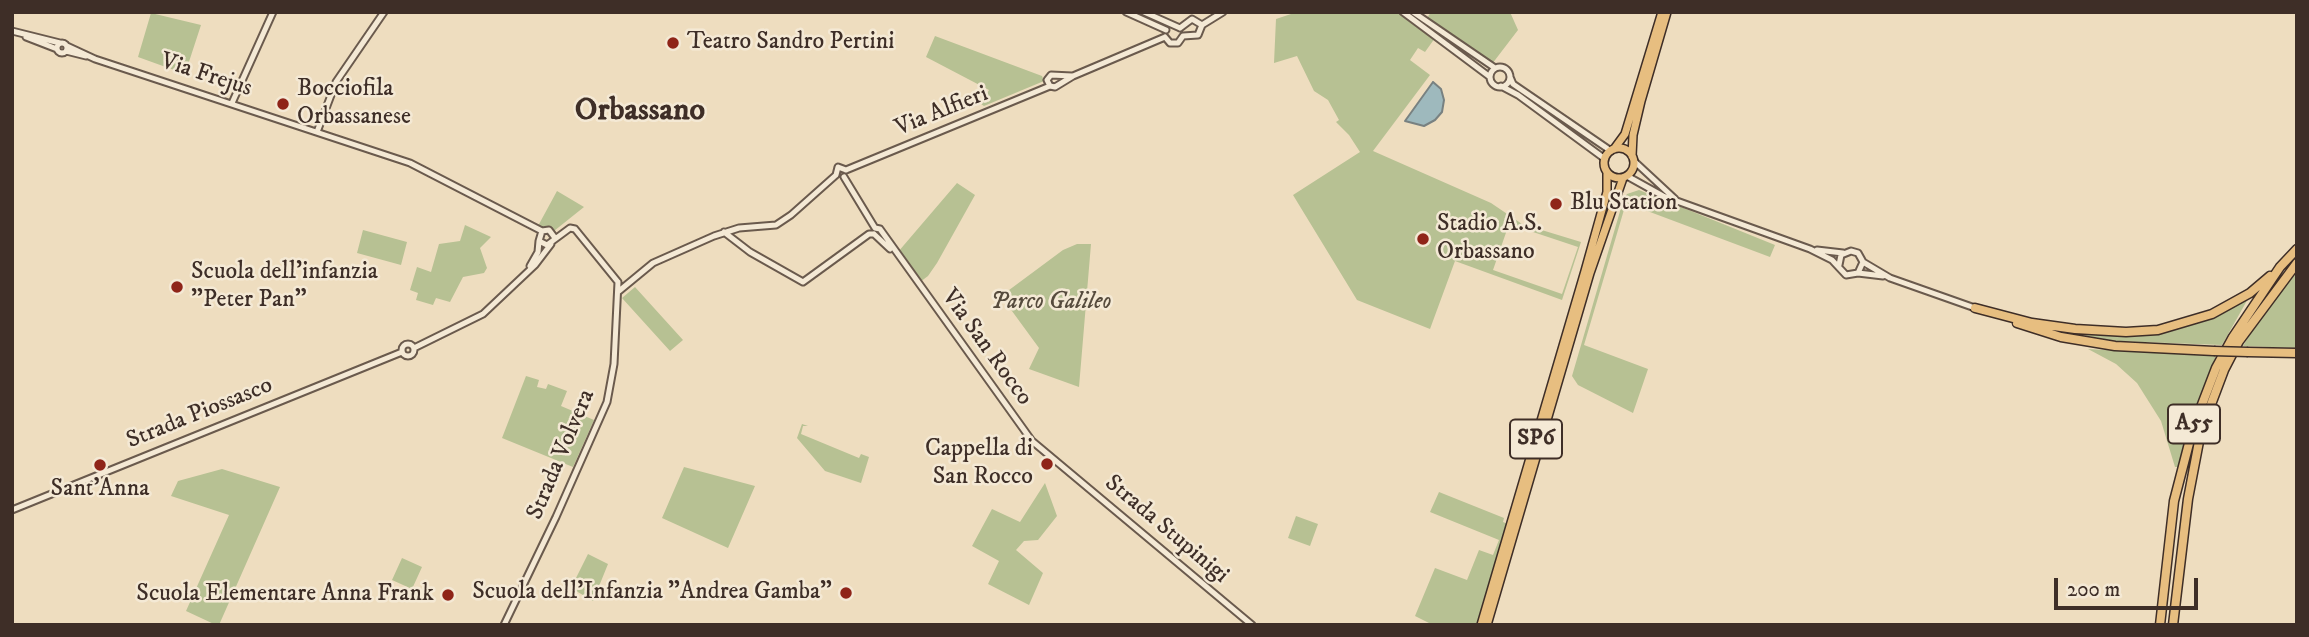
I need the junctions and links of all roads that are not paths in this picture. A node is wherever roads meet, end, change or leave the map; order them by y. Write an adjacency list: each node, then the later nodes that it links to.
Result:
1 (273, 12): 22 (street)
2 (384, 12): 23 (street)
3 (1126, 12): 12 (street)
4 (1144, 12): 12 (street)
5 (1223, 12): 10 (street)
6 (1403, 12): 17 (street)
7 (1413, 12): 16 (street)
8 (1662, 12): 24 (main road)
9 (1667, 12): 26 (main road, SP6)
10 (1202, 24): 11 (street); 14 (street)
11 (1182, 27): 12 (street); 14 (street)
12 (1169, 28): 15 (street)
13 (12, 31): 22 (street, Via Frejus)
14 (1185, 35): 15 (street)
15 (1165, 37): 19 (street, Via Alfieri)
16 (1495, 68): 17 (street); 18 (street)
17 (1490, 77): 21 (street)
18 (1510, 77): 21 (street); 24 (street)
19 (1059, 80): 20 (street, Via Alfieri); 20 (street)
20 (1050, 86): 27 (street, Via Alfieri)
21 (1501, 86): 25 (street)
22 (232, 103): 23 (street, Via Frejus)
23 (317, 132): 33 (street, Via Frejus)
24 (1613, 150): 25 (main road); 26 (main road)
25 (1605, 159): 28 (main road, SP6)
26 (1633, 159): 31 (main road, SP6); 32 (street)
27 (846, 170): 29 (street, Via Alfieri); 30 (street)
28 (1607, 172): 31 (main road); 57 (main road, SP6)
29 (835, 175): 30 (street); 34 (street)
30 (844, 177): 35 (street, Via San Rocco)
31 (1625, 177): 32 (street); 58 (main road, SP6)
32 (1678, 201): 38 (street)
33 (542, 231): 36 (street); 37 (street, Via Frejus)
34 (724, 232): 35 (street); 49 (street)
35 (877, 232): 53 (street, Via San Rocco)
36 (539, 241): 37 (street); 45 (street)
37 (553, 241): 45 (street); 48 (street)
38 (1810, 249): 40 (street); 43 (street)
39 (2297, 249): 44 (highway, A55)
40 (1843, 253): 41 (street); 43 (street)
41 (1863, 262): 46 (street); 47 (street)
42 (2297, 263): 60 (highway, A55)
43 (1839, 265): 46 (street)
44 (2280, 267): 51 (highway, A55); 59 (highway, A55)
45 (529, 269): 54 (street, Strada Piossasco)
46 (1858, 273): 47 (street)
47 (1890, 278): 51 (street)
48 (618, 282): 49 (street); 50 (street)
49 (625, 284): 50 (street)
50 (620, 291): 55 (street, Strada Volvera)
51 (1975, 308): 52 (highway, bridge)
52 (2297, 353)
53 (1056, 461): 56 (street, Strada Stupinigi)
54 (12, 510)
55 (504, 625)
56 (1252, 625)
57 (1481, 625)
58 (1487, 625)
59 (2160, 625)
60 (2174, 625)

